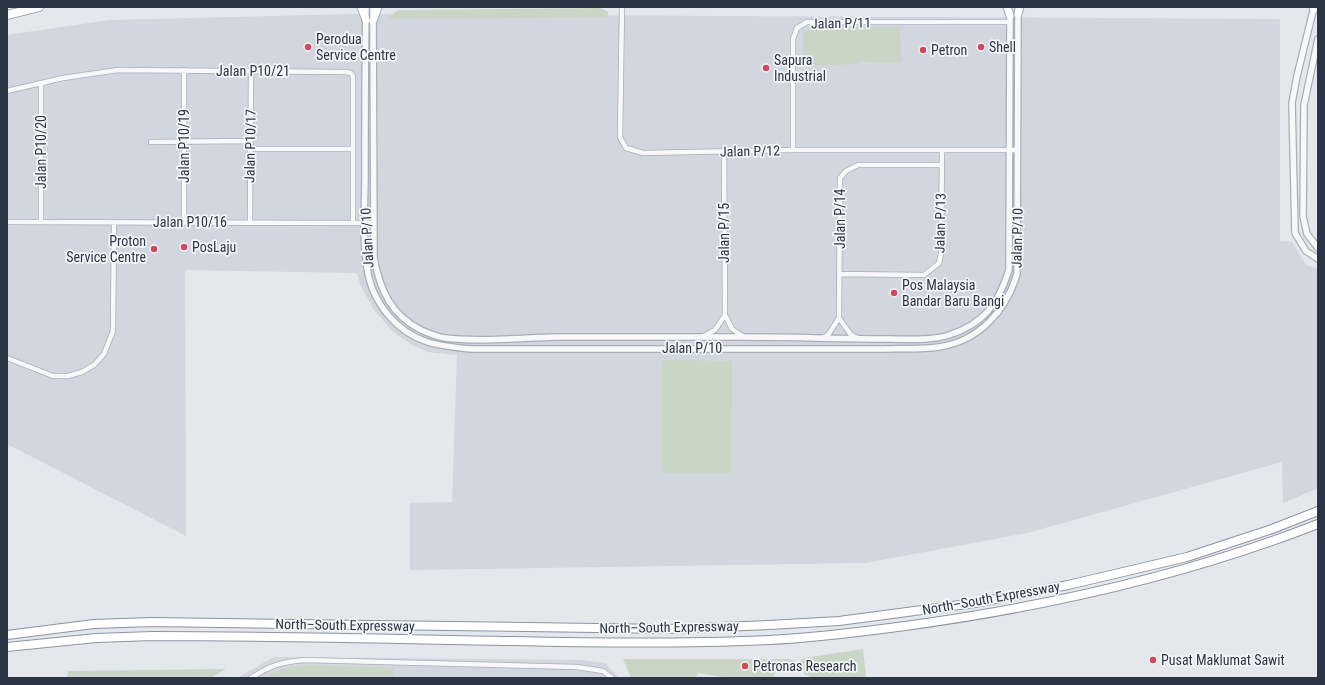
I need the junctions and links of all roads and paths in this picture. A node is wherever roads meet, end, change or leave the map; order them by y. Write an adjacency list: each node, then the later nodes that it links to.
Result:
1 (39, 7): 10 (highway)
2 (361, 7): 12 (main road)
3 (366, 7): 12 (street, Jalan P/10)
4 (373, 7): 12 (street, Jalan P/10)
5 (378, 7): 12 (main road)
6 (622, 7): 27 (street, Jalan P/12)
7 (1008, 7): 11 (main road)
8 (1314, 8): 38 (street)
9 (1019, 9): 26 (street, Jalan P/10)
10 (7, 14)
11 (1010, 19): 23 (street, Jalan P/11); 25 (street, Jalan P/10)
12 (369, 21): 35 (street, Jalan P/10); 36 (street, Jalan P/10)
13 (1318, 38): 37 (street)
14 (184, 70): 15 (street, Jalan P10/21); 16 (street, Jalan P10/21); 20 (street, Jalan P10/19)
15 (251, 71): 18 (street, Jalan P10/17); 22 (street, Jalan P10/21)
16 (41, 83): 17 (street, Jalan P10/21); 30 (street, Jalan P10/20)
17 (7, 91)
18 (250, 141): 20 (street); 21 (street, Jalan P10/17)
19 (151, 142): 20 (street)
20 (185, 142): 32 (street, Jalan P10/19)
21 (250, 149): 22 (street); 33 (street, Jalan P10/17)
22 (353, 149): 34 (street, Jalan P10/21)
23 (794, 150): 24 (street, Jalan P/12); 27 (street, Jalan P/12)
24 (942, 150): 25 (street, Jalan P/12); 28 (street, Jalan P/13)
25 (1010, 150): 26 (street, Jalan P/12); 44 (street, Jalan P/10)
26 (1018, 150): 35 (street, Jalan P/10)
27 (724, 151): 40 (street, Jalan P/15)
28 (941, 165): 39 (street, Jalan P/14); 39 (street, Jalan P/13)
29 (7, 222): 30 (street, Jalan P10/16)
30 (41, 222): 31 (street, Jalan P10/16)
31 (114, 222): 32 (street, Jalan P10/16); 46 (street)
32 (184, 222): 33 (street, Jalan P10/16)
33 (250, 222): 34 (street, Jalan P10/16)
34 (353, 223): 35 (street, Jalan P10/16)
35 (365, 223): 36 (street, Jalan P10/16)
36 (373, 223): 43 (street, Jalan P/10)
37 (1318, 248)
38 (1318, 259)
39 (839, 274): 41 (street, Jalan P/14)
40 (725, 315): 42 (street); 43 (street)
41 (839, 318): 44 (street); 45 (street)
42 (744, 337): 43 (street, Jalan P/10); 45 (street, Jalan P/10)
43 (700, 338)
44 (861, 339): 45 (street, Jalan P/10)
45 (820, 340)
46 (7, 358)
47 (1318, 511): 49 (highway, North–South Expressway)
48 (1318, 524): 50 (highway, North–South Expressway)
49 (7, 635)
50 (7, 647)
51 (251, 678): 52 (street)
52 (612, 678)

